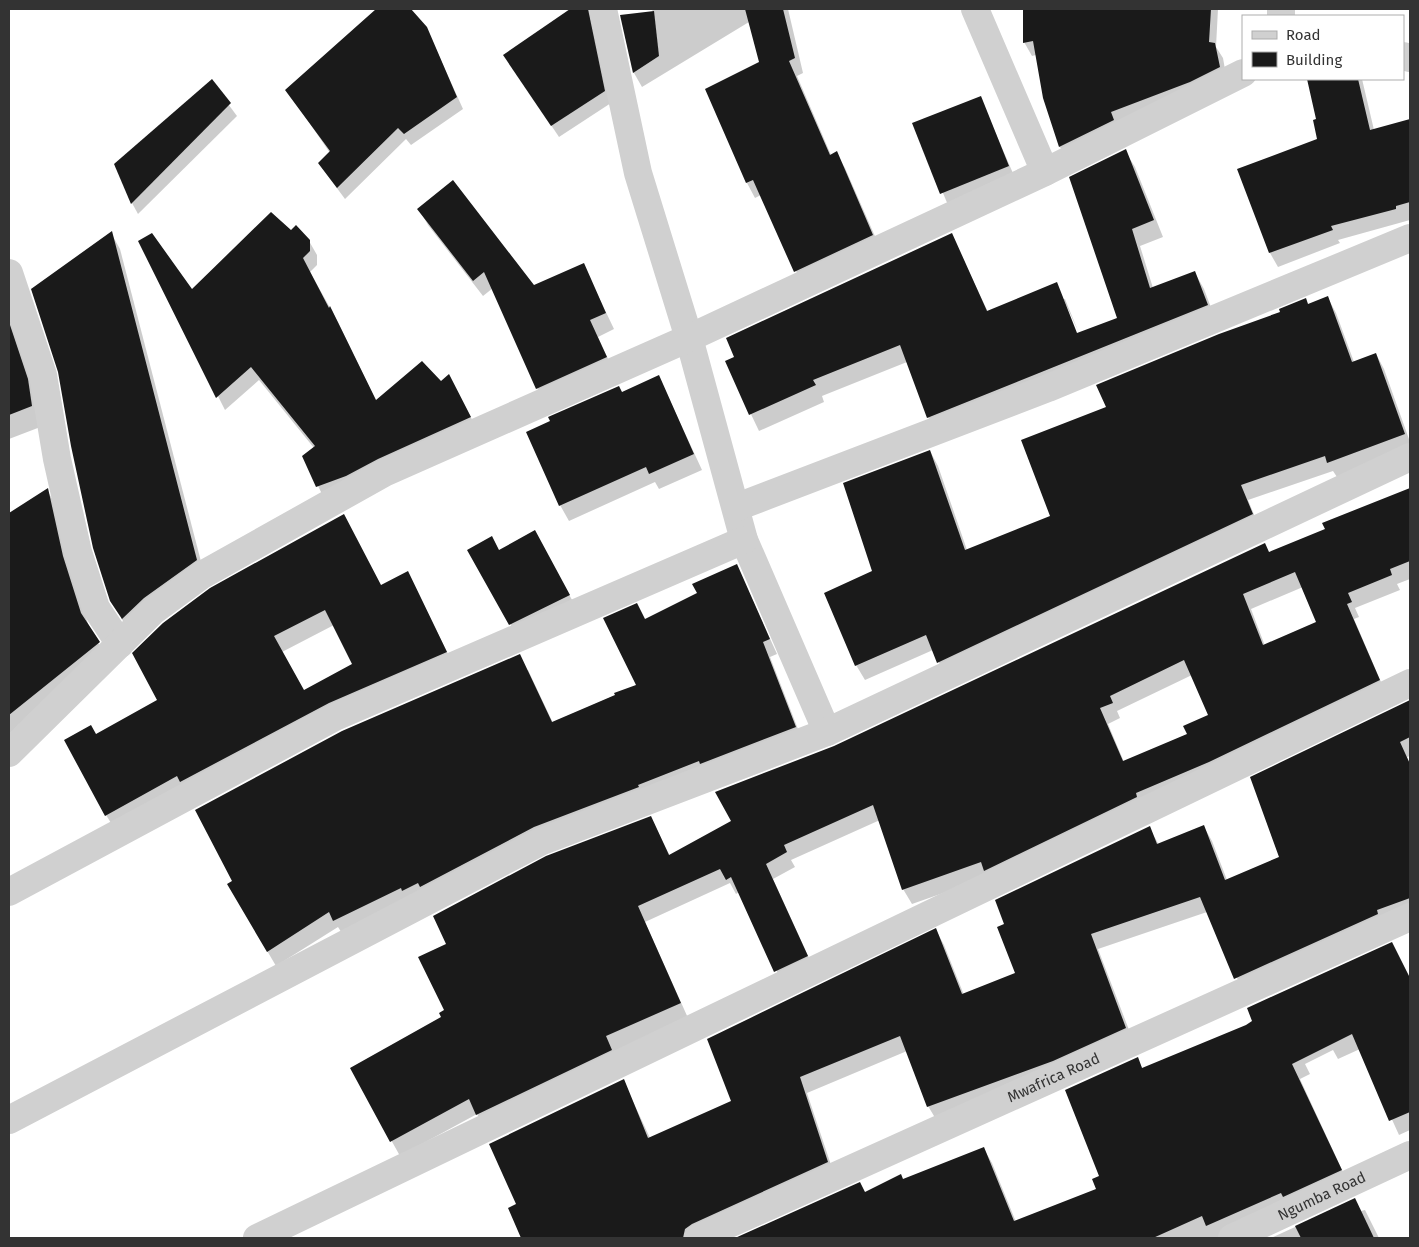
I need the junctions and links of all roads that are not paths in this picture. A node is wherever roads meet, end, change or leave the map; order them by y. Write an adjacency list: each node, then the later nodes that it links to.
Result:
1 (603, 9): 7 (street)
2 (975, 9): 4 (street)
3 (1242, 74): 4 (street)
4 (1045, 172): 7 (street)
5 (1410, 238): 9 (street)
6 (9, 273): 11 (street)
7 (689, 338): 9 (street); 11 (street)
8 (1410, 457): 13 (street)
9 (737, 507): 10 (street)
10 (744, 540): 13 (street); 15 (street)
11 (120, 644): 14 (street)
12 (1410, 683): 19 (street)
13 (827, 732): 17 (street)
14 (9, 753)
15 (9, 892)
16 (1410, 917): 20 (street, Mwafrica Road)
17 (9, 1120)
18 (1410, 1155): 21 (street, Ngumba Road)
19 (256, 1238)
20 (698, 1238)
21 (1232, 1238)

